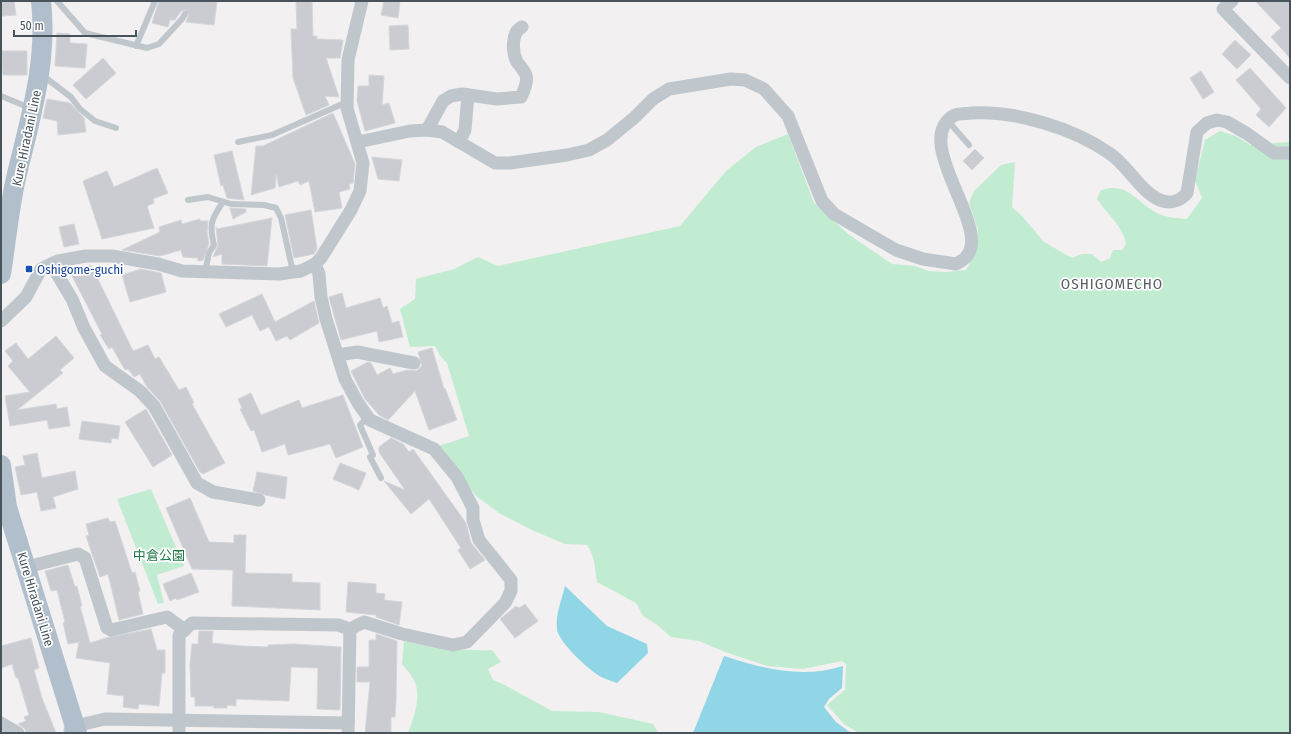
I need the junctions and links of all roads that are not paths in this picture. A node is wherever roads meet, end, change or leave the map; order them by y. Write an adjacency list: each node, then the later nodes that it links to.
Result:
1 (41, 1): 9 (main road, Kure Hiradani Line)
2 (57, 1): 8 (lane)
3 (155, 1): 8 (lane)
4 (362, 1): 13 (street)
5 (1232, 1): 10 (street)
6 (185, 14): 8 (lane)
7 (522, 27): 11 (street)
8 (136, 46)
9 (40, 73): 14 (main road, Kure Hiradani Line); 16 (lane)
10 (1289, 77)
11 (468, 95): 17 (street); 20 (street)
12 (1, 96): 14 (lane)
13 (347, 102): 18 (lane); 19 (street)
14 (33, 109): 29 (main road, Kure Hiradani Line)
15 (947, 120): 20 (street); 21 (lane); 22 (street)
16 (116, 128)
17 (427, 130): 19 (street); 20 (street)
18 (238, 142)
19 (358, 142): 26 (street)
20 (459, 142)
21 (969, 145)
22 (1290, 153)
23 (188, 200): 24 (lane)
24 (223, 202): 27 (lane); 28 (lane)
25 (51, 264): 27 (street); 30 (street); 36 (street)
26 (315, 264): 28 (street); 31 (street)
27 (205, 272): 28 (street)
28 (293, 272)
29 (1, 274)
30 (1, 321)
31 (338, 355): 32 (street); 33 (street)
32 (414, 363)
33 (368, 417): 35 (lane); 38 (street)
34 (1, 465): 37 (main road, Kure Hiradani Line)
35 (381, 478)
36 (259, 500)
37 (27, 567): 39 (street); 43 (main road, Kure Hiradani Line)
38 (350, 629): 39 (street); 42 (street)
39 (185, 630): 40 (street)
40 (179, 719): 42 (street); 43 (street); 45 (street)
41 (1, 722): 44 (street)
42 (348, 728)
43 (73, 731)
44 (18, 733)
45 (178, 733)

